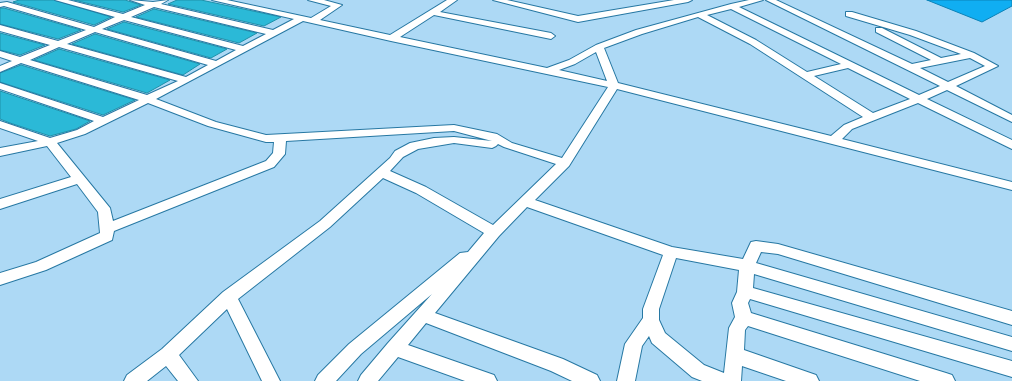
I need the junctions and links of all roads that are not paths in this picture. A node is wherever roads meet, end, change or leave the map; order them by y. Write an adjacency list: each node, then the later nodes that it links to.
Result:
1 (15, 0): 12 (street)
2 (59, 0): 18 (street)
3 (134, 0): 13 (street)
4 (164, 0): 13 (street)
5 (216, 0): 19 (street)
6 (312, 0): 20 (street)
7 (452, 0): 16 (street)
8 (497, 0): 9 (street)
9 (688, 0)
10 (759, 0): 15 (street)
11 (770, 0): 36 (street)
12 (2, 4): 23 (street)
13 (153, 4): 18 (street); 24 (street)
14 (698, 5): 15 (street); 28 (street); 39 (street)
15 (731, 6): 35 (street)
16 (434, 13): 25 (street); 26 (street)
17 (849, 14): 21 (street)
18 (123, 17): 23 (street); 29 (street)
19 (302, 18): 20 (street); 24 (street)
20 (312, 21): 26 (street)
21 (877, 23): 31 (street); 33 (street)
22 (0, 28): 27 (street)
23 (92, 30): 27 (street); 34 (street)
24 (274, 33): 29 (street)
25 (551, 36)
26 (391, 38): 38 (street)
27 (60, 43): 32 (street); 40 (street)
28 (599, 47): 38 (street); 41 (street)
29 (244, 49): 34 (street)
30 (0, 54): 32 (street)
31 (971, 55): 33 (street); 42 (street)
32 (20, 60): 37 (street); 44 (street)
33 (940, 61): 36 (street)
34 (216, 64): 40 (street)
35 (848, 64): 39 (street); 45 (street)
36 (911, 67): 42 (street)
37 (0, 69)
38 (547, 71): 41 (street)
39 (806, 75): 46 (street)
40 (187, 80): 44 (street)
41 (614, 85): 51 (street); 56 (street)
42 (947, 85): 45 (street); 47 (street)
43 (0, 86): 48 (street)
44 (148, 99): 48 (street); 50 (street)
45 (918, 99): 46 (street); 54 (street)
46 (871, 117): 51 (street)
47 (1012, 119)
48 (104, 122): 52 (street)
49 (0, 124): 52 (street)
50 (280, 139): 53 (street); 62 (street)
51 (834, 140): 59 (street)
52 (50, 142): 55 (street); 58 (street)
53 (508, 145): 56 (street); 57 (street)
54 (1012, 145)
55 (0, 152)
56 (565, 164): 60 (street)
57 (382, 172): 63 (street); 68 (street)
58 (80, 179): 61 (street); 62 (street)
59 (1012, 186)
60 (526, 202): 63 (street); 64 (street)
61 (0, 204)
62 (106, 228): 66 (street)
63 (494, 232): 69 (street); 82 (street)
64 (671, 252): 65 (street); 72 (street)
65 (747, 266): 67 (street); 71 (street); 73 (street)
66 (0, 278)
67 (745, 292): 70 (street); 77 (street)
68 (230, 296): 75 (street); 81 (street)
69 (423, 315): 74 (street); 84 (street)
70 (744, 318): 76 (street); 89 (street)
71 (1012, 318)
72 (651, 320): 85 (street); 86 (street)
73 (1012, 344)
74 (394, 348): 78 (street); 83 (street)
75 (168, 354): 79 (street); 80 (street)
76 (734, 355): 87 (street); 88 (street)
77 (1012, 369)
78 (370, 380)
79 (133, 381)
80 (189, 381)
81 (271, 381)
82 (325, 381)
83 (488, 381)
84 (591, 381)
85 (626, 381)
86 (722, 381)
87 (732, 381)
88 (810, 381)
89 (946, 381)

